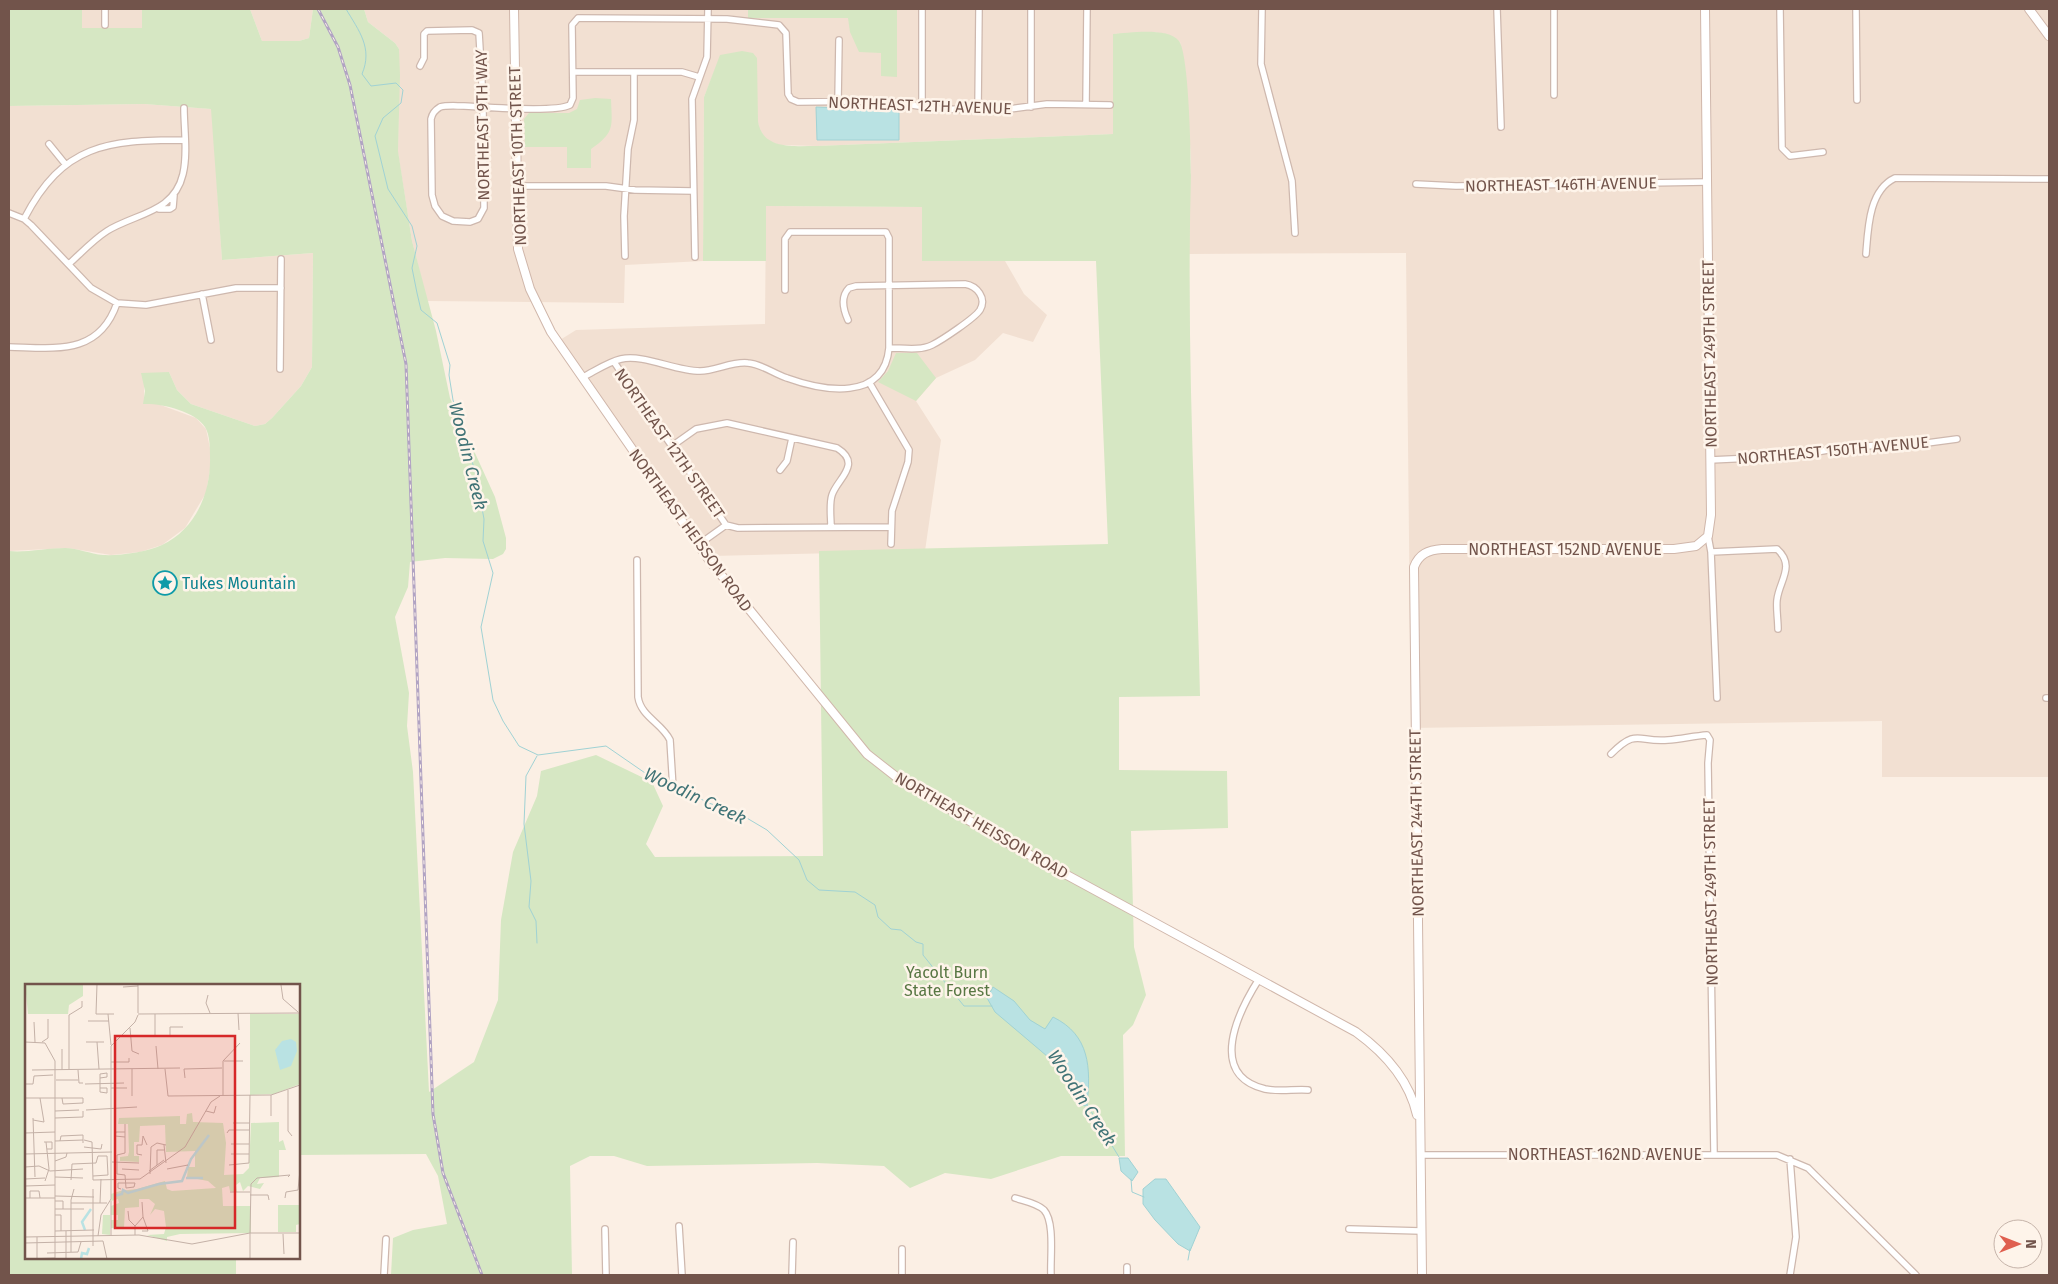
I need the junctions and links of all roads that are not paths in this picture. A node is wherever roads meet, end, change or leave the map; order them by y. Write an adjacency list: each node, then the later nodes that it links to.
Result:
1 (105, 9): 16 (street)
2 (514, 9): 32 (street, NORTHEAST 10TH STREET)
3 (708, 9): 15 (street)
4 (922, 9): 29 (street)
5 (978, 9): 33 (street)
6 (1031, 9): 30 (street)
7 (1087, 9): 26 (street)
8 (1262, 9): 47 (street)
9 (1497, 9): 34 (street)
10 (1554, 9): 23 (street)
11 (1705, 9): 40 (street, NORTHEAST 249TH STREET)
12 (1780, 9): 37 (street)
13 (1856, 9): 24 (street)
14 (2029, 9): 17 (street)
15 (708, 19): 20 (street); 22 (street); 25 (street, NORTHEAST 12TH AVENUE)
16 (105, 25)
17 (2049, 36)
18 (839, 40): 25 (street)
19 (420, 66): 28 (street, NORTHEAST 9TH WAY)
20 (573, 72): 21 (street); 32 (street)
21 (634, 72): 22 (street); 43 (street)
22 (699, 77): 44 (street)
23 (1554, 95)
24 (1858, 100)
25 (838, 101): 29 (street, NORTHEAST 12TH AVENUE)
26 (1086, 104): 27 (street, NORTHEAST 12TH AVENUE); 30 (street, NORTHEAST 12TH AVENUE)
27 (1110, 105)
28 (483, 107): 28 (street, NORTHEAST 9TH WAY); 32 (street)
29 (922, 107): 33 (street, NORTHEAST 12TH AVENUE)
30 (1031, 107): 33 (street, NORTHEAST 12TH AVENUE)
31 (184, 108): 35 (street)
32 (516, 108): 42 (street, NORTHEAST 10TH STREET)
33 (978, 109)
34 (1501, 127)
35 (184, 140): 38 (street); 52 (street)
36 (49, 144): 38 (street)
37 (1823, 152)
38 (66, 165): 46 (street)
39 (2049, 179): 48 (street)
40 (1707, 182): 41 (street, NORTHEAST 146TH AVENUE); 69 (street, NORTHEAST 249TH STREET)
41 (1416, 184)
42 (516, 186): 43 (street); 64 (street, NORTHEAST 10TH STREET)
43 (627, 189): 44 (street); 49 (street)
44 (693, 191): 50 (street)
45 (9, 213): 46 (street)
46 (24, 219): 52 (street)
47 (1295, 233)
48 (1866, 254)
49 (625, 256)
50 (695, 257)
51 (281, 259): 54 (street)
52 (69, 264): 57 (street)
53 (888, 284): 55 (street); 58 (street); 61 (street); 61 (street)
54 (281, 288): 56 (street); 63 (street)
55 (785, 290)
56 (202, 294): 57 (street); 59 (street)
57 (117, 303): 60 (street)
58 (848, 320)
59 (211, 340)
60 (9, 347)
61 (890, 348): 65 (street)
62 (614, 362): 64 (street); 65 (street); 68 (street, NORTHEAST 12TH STREET)
63 (280, 369)
64 (583, 377): 76 (street, NORTHEAST HEISSON ROAD)
65 (869, 382): 73 (street)
66 (792, 438): 68 (street); 70 (street); 72 (street)
67 (1957, 439): 69 (street, NORTHEAST 150TH AVENUE)
68 (672, 446): 71 (street, NORTHEAST 12TH STREET)
69 (1710, 460): 74 (street, NORTHEAST 249TH STREET)
70 (780, 470)
71 (726, 525): 72 (street); 76 (street)
72 (831, 527): 73 (street)
73 (891, 527): 75 (street)
74 (1708, 536): 77 (street, NORTHEAST 249TH STREET); 78 (street, NORTHEAST 152ND AVENUE)
75 (891, 544)
76 (698, 545): 84 (street, NORTHEAST HEISSON ROAD)
77 (1711, 552): 80 (street); 81 (street, NORTHEAST 249TH STREET)
78 (1419, 557): 85 (street, NORTHEAST 244TH STREET)
79 (637, 560): 83 (street)
80 (1778, 628)
81 (1717, 698)
82 (1611, 754): 89 (street, NORTHEAST 249TH STREET)
83 (673, 788)
84 (1259, 980): 86 (street, NORTHEAST HEISSON ROAD); 87 (street)
85 (1419, 1067): 86 (street); 88 (street, NORTHEAST 244TH STREET)
86 (1405, 1083): 88 (street, NORTHEAST HEISSON ROAD)
87 (1308, 1090)
88 (1420, 1129): 90 (street)
89 (1714, 1153): 90 (street, NORTHEAST 162ND AVENUE); 91 (street, NORTHEAST 162ND AVENUE)
90 (1420, 1155): 96 (street)
91 (1790, 1159): 109 (street); 110 (street, NORTHEAST 162ND AVENUE)
92 (1015, 1198): 106 (street)
93 (679, 1226): 103 (street)
94 (605, 1229): 102 (street)
95 (1349, 1229): 96 (street)
96 (1421, 1231): 108 (street)
97 (386, 1239): 101 (street)
98 (793, 1242): 104 (street)
99 (902, 1249): 105 (street)
100 (1127, 1267): 107 (street)
101 (384, 1275)
102 (606, 1275)
103 (682, 1275)
104 (792, 1275)
105 (902, 1275)
106 (1051, 1275)
107 (1127, 1275)
108 (1422, 1275)
109 (1790, 1275)
110 (1916, 1275)

